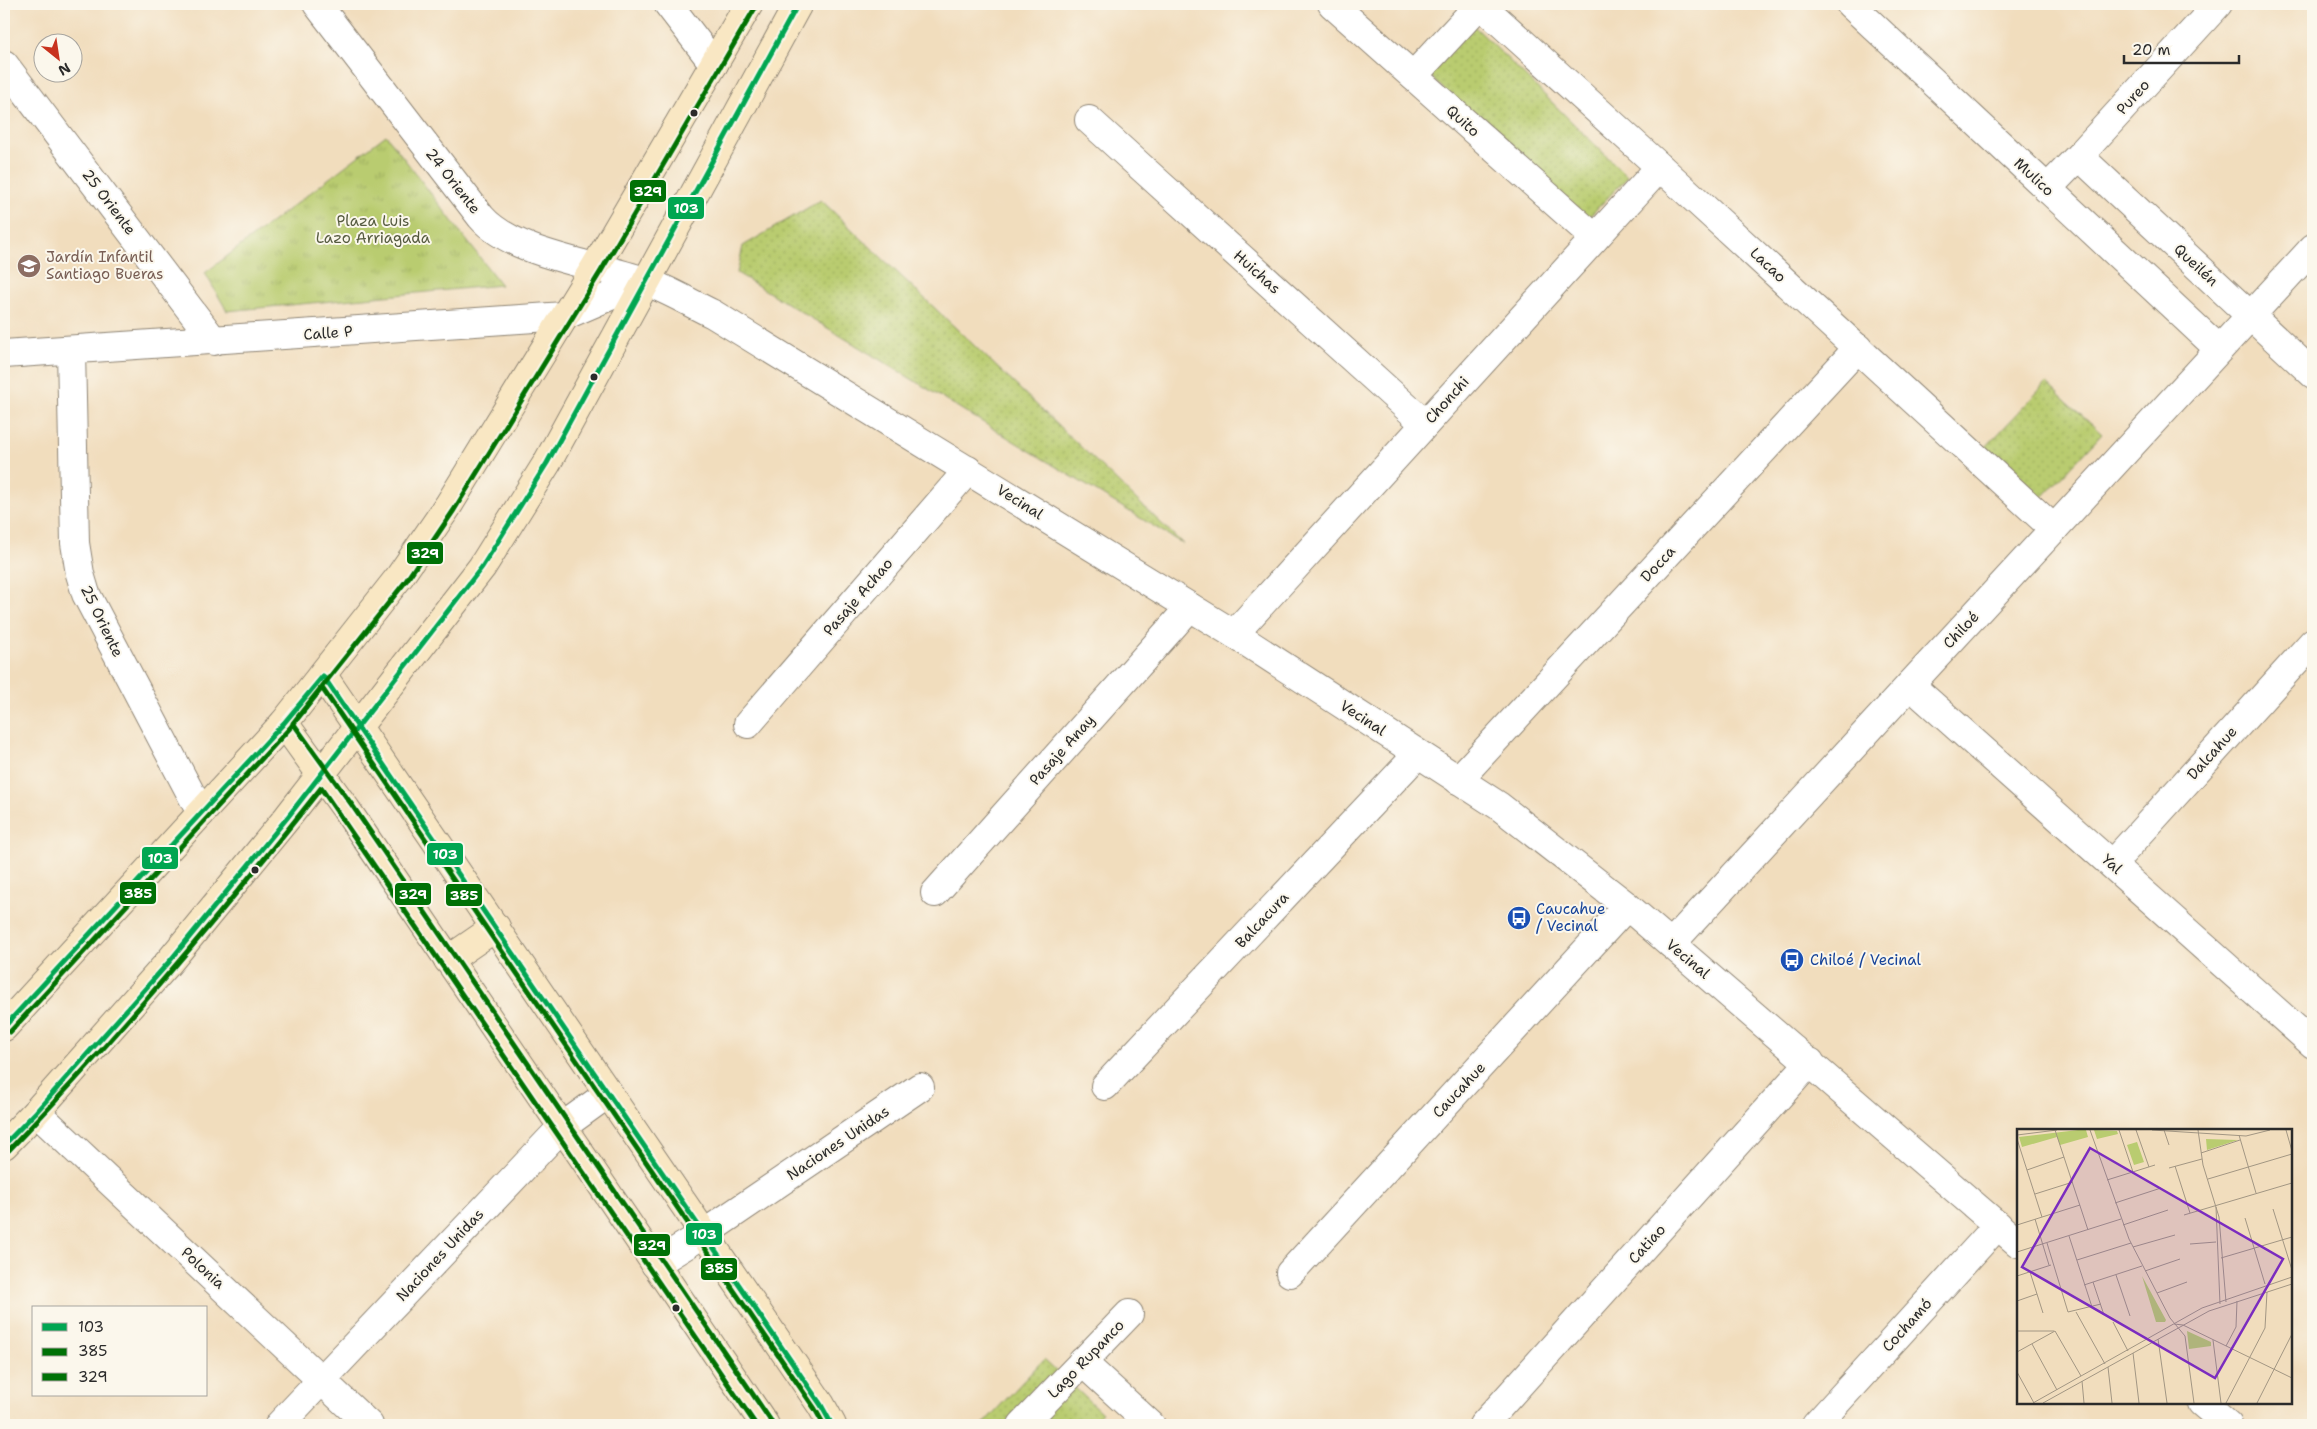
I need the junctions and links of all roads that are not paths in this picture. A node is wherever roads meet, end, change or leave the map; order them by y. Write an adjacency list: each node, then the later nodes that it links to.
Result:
1 (316, 4): 18 (street, 24 Oriente)
2 (668, 4): 10 (street)
3 (749, 4): 10 (main road)
4 (798, 4): 19 (main road)
5 (1332, 4): 11 (street, Quito)
6 (1480, 4): 11 (street); 14 (street, Lacao)
7 (1850, 4): 15 (street, Mulico)
8 (2218, 4): 13 (street, Pureo)
9 (4, 64): 22 (street, 25 Oriente)
10 (714, 64): 18 (main road)
11 (1413, 76): 16 (street, Quito)
12 (1089, 120): 28 (street, Huichas)
13 (2079, 156): 15 (street, Pureo); 20 (street, Queilén)
14 (1660, 167): 16 (street, Chonchi); 23 (street, Lacao)
15 (2047, 189): 24 (street, Mulico)
16 (1595, 238): 28 (street, Chonchi)
17 (2313, 248): 20 (street, Chiloé)
18 (595, 267): 19 (street, 24 Oriente); 21 (main road)
19 (645, 281): 21 (street, Calle P); 29 (street, Vecinal); 38 (main road)
20 (2250, 315): 24 (street, Chiloé); 27 (street, Queilén)
21 (564, 316): 22 (street, Calle P); 34 (main road)
22 (214, 341): 25 (street, Calle P)
23 (1858, 348): 30 (street, Lacao); 41 (street, Docca)
24 (2219, 349): 30 (street, Chiloé)
25 (71, 350): 26 (street, Calle P); 42 (street, 25 Oriente)
26 (4, 354)
27 (2313, 374)
28 (1425, 424): 32 (street, Chonchi)
29 (968, 470): 31 (street, Vecinal); 37 (street, Pasaje Achao)
30 (2054, 528): 35 (street, Chiloé)
31 (1190, 607): 32 (street, Vecinal); 44 (street, Pasaje Anay)
32 (1234, 634): 39 (street, Vecinal)
33 (2313, 642): 43 (street, Dalcahue)
34 (323, 676): 36 (main road); 38 (main road)
35 (1910, 685): 43 (street, Yal); 47 (street, Chiloé)
36 (284, 723): 40 (main road); 42 (main road)
37 (748, 724)
38 (358, 726): 40 (main road); 46 (main road)
39 (1418, 754): 41 (street, Vecinal); 52 (street, Balcacura)
40 (321, 775): 48 (main road); 55 (main road)
41 (1458, 780): 45 (street, Vecinal)
42 (201, 814): 49 (main road)
43 (2112, 864): 50 (street, Yal)
44 (935, 893)
45 (1627, 906): 47 (street, Vecinal); 62 (street, Caucahue)
46 (496, 927): 48 (main road); 54 (main road)
47 (1671, 944): 51 (street, Vecinal)
48 (448, 960): 56 (main road)
49 (4, 1027)
50 (2308, 1030)
51 (1810, 1062): 58 (street, Vecinal); 73 (street, Catiao)
52 (1105, 1086)
53 (920, 1087): 59 (street, Naciones Unidas)
54 (609, 1093): 56 (street, Naciones Unidas); 59 (main road)
55 (36, 1112): 57 (main road); 65 (street, Polonia)
56 (562, 1127): 61 (main road); 65 (street, Naciones Unidas)
57 (4, 1145)
58 (1998, 1225): 60 (street, Vecinal); 74 (street, Cochamó)
59 (705, 1234): 61 (street, Naciones Unidas); 70 (main road)
60 (2017, 1242)
61 (656, 1264): 69 (main road)
62 (1290, 1273)
63 (1129, 1314): 64 (street, Lago Rupanco)
64 (1082, 1362): 71 (street, Lago Rupanco); 72 (street)
65 (322, 1381): 67 (street, Naciones Unidas); 68 (street, Polonia)
66 (2203, 1404): 75 (street)
67 (279, 1425)
68 (369, 1425)
69 (765, 1425)
70 (832, 1425)
71 (1022, 1425)
72 (1150, 1425)
73 (1483, 1425)
74 (1816, 1425)
75 (2228, 1425)

